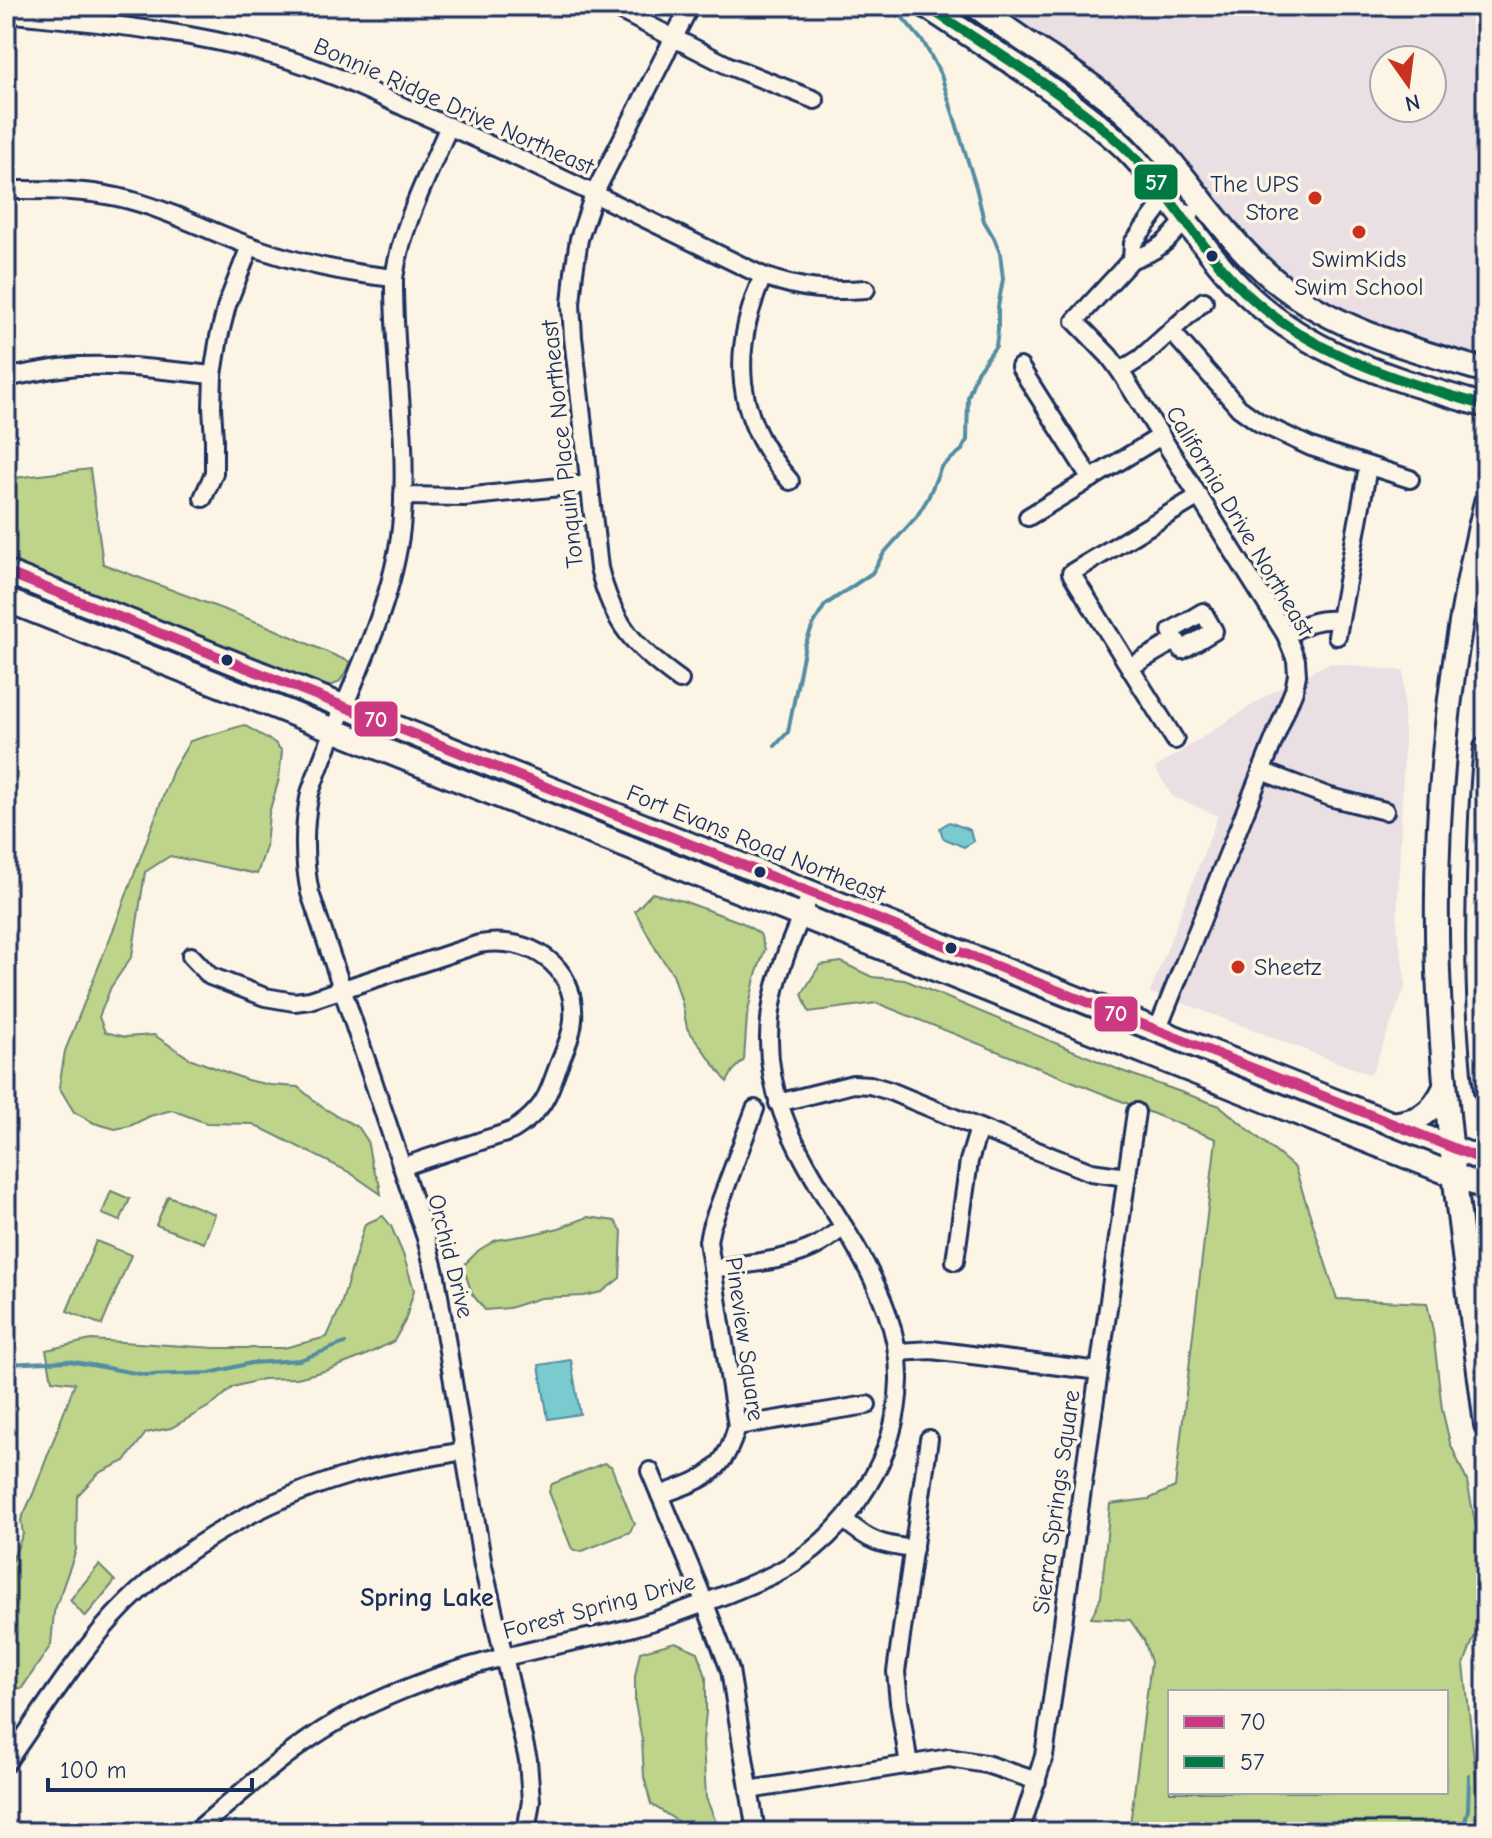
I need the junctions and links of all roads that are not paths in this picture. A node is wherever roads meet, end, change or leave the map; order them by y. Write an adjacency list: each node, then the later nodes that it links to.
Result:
1 (611, 6): 6 (street)
2 (690, 6): 6 (street, Tonquin Place Northeast)
3 (926, 6): 12 (main road)
4 (978, 7): 9 (main road)
5 (6, 13): 8 (street, Bonnie Ridge Drive Northeast)
6 (673, 38): 7 (street); 11 (street, Tonquin Place Northeast)
7 (815, 100)
8 (449, 126): 11 (street, Bonnie Ridge Drive Northeast); 18 (street, Orchid Drive)
9 (1184, 176): 12 (street); 13 (main road)
10 (6, 190): 15 (street)
11 (594, 194): 17 (street, Bonnie Ridge Drive Northeast); 33 (street, Tonquin Place Northeast)
12 (1166, 198): 14 (main road); 16 (street)
13 (1201, 200): 14 (street); 24 (main road)
14 (1184, 221): 16 (street); 27 (main road)
15 (250, 246): 18 (street); 25 (street)
16 (1132, 259): 23 (street, California Drive Northeast)
17 (763, 276): 19 (street, Bonnie Ridge Drive Northeast); 32 (street)
18 (394, 278): 34 (street, Orchid Drive)
19 (866, 289)
20 (1204, 301): 21 (street)
21 (1171, 331): 23 (street); 29 (street)
22 (1020, 367): 30 (street)
23 (1120, 371): 28 (street, California Drive Northeast)
24 (1486, 371)
25 (213, 375): 26 (street); 36 (street)
26 (6, 378)
27 (1486, 406)
28 (1161, 436): 30 (street); 35 (street, California Drive Northeast)
29 (1368, 467): 31 (street); 41 (street)
30 (1091, 479): 38 (street)
31 (1410, 479)
32 (790, 481)
33 (589, 484): 34 (street); 44 (street, Tonquin Place Northeast)
34 (403, 496): 45 (street, Orchid Drive)
35 (1199, 496): 41 (street, California Drive Northeast); 43 (street)
36 (203, 498)
37 (1486, 502): 57 (main road)
38 (1028, 517)
39 (6, 572): 45 (main road, Fort Evans Road Northeast)
40 (6, 600): 46 (main road)
41 (1286, 635): 49 (street, California Drive Northeast)
42 (1176, 640): 43 (street)
43 (1130, 667): 47 (street)
44 (680, 680)
45 (344, 707): 46 (street, Orchid Drive); 51 (main road, Fort Evans Road Northeast)
46 (334, 730): 52 (main road); 54 (street, Orchid Drive)
47 (1175, 740)
48 (1486, 748): 58 (main road)
49 (1261, 771): 50 (street); 56 (street, California Drive Northeast)
50 (1385, 811)
51 (811, 893): 52 (street, Forest Spring Drive); 56 (main road, Fort Evans Road Northeast)
52 (801, 917): 55 (main road); 59 (street, Forest Spring Drive)
53 (191, 956): 54 (street)
54 (342, 990): 66 (street, Orchid Drive); 66 (street)
55 (1022, 1005): 56 (main road); 67 (main road)
56 (1157, 1031): 62 (main road, Fort Evans Road Northeast)
57 (1445, 1087): 62 (main road); 64 (main road)
58 (1486, 1091)
59 (778, 1103): 63 (street); 70 (street, Forest Spring Drive)
60 (755, 1109): 72 (street, Pineview Square)
61 (1136, 1112): 68 (street, Sierra Springs Square)
62 (1391, 1124): 64 (main road, Fort Evans Road Northeast)
63 (979, 1128): 68 (street); 71 (street)
64 (1451, 1147): 65 (main road, Fort Evans Road Northeast); 67 (main road)
65 (1486, 1161)
66 (402, 1167): 79 (street, Orchid Drive)
67 (1455, 1176): 69 (main road); 76 (main road)
68 (1127, 1177): 74 (street, Sierra Springs Square)
69 (1486, 1188)
70 (844, 1227): 72 (street); 73 (street, Forest Spring Drive)
71 (955, 1261)
72 (712, 1269): 77 (street, Pineview Square)
73 (898, 1352): 74 (street); 82 (street, Forest Spring Drive)
74 (1099, 1371): 88 (street, Sierra Springs Square)
75 (867, 1405): 77 (street)
76 (1486, 1425)
77 (737, 1426): 81 (street, Pineview Square)
78 (929, 1439): 83 (street)
79 (464, 1451): 85 (street, Orchid Drive); 86 (street)
80 (650, 1471): 81 (street)
81 (660, 1495): 84 (street)
82 (845, 1520): 83 (street); 84 (street, Forest Spring Drive)
83 (914, 1549): 87 (street)
84 (705, 1603): 85 (street, Forest Spring Drive); 89 (street)
85 (504, 1657): 90 (street, Forest Spring Drive); 91 (street, Orchid Drive)
86 (6, 1763)
87 (909, 1765): 88 (street); 89 (street)
88 (1037, 1781): 93 (street, Sierra Springs Square)
89 (749, 1790): 92 (street)
90 (195, 1832)
91 (526, 1832)
92 (756, 1832)
93 (1020, 1832)

